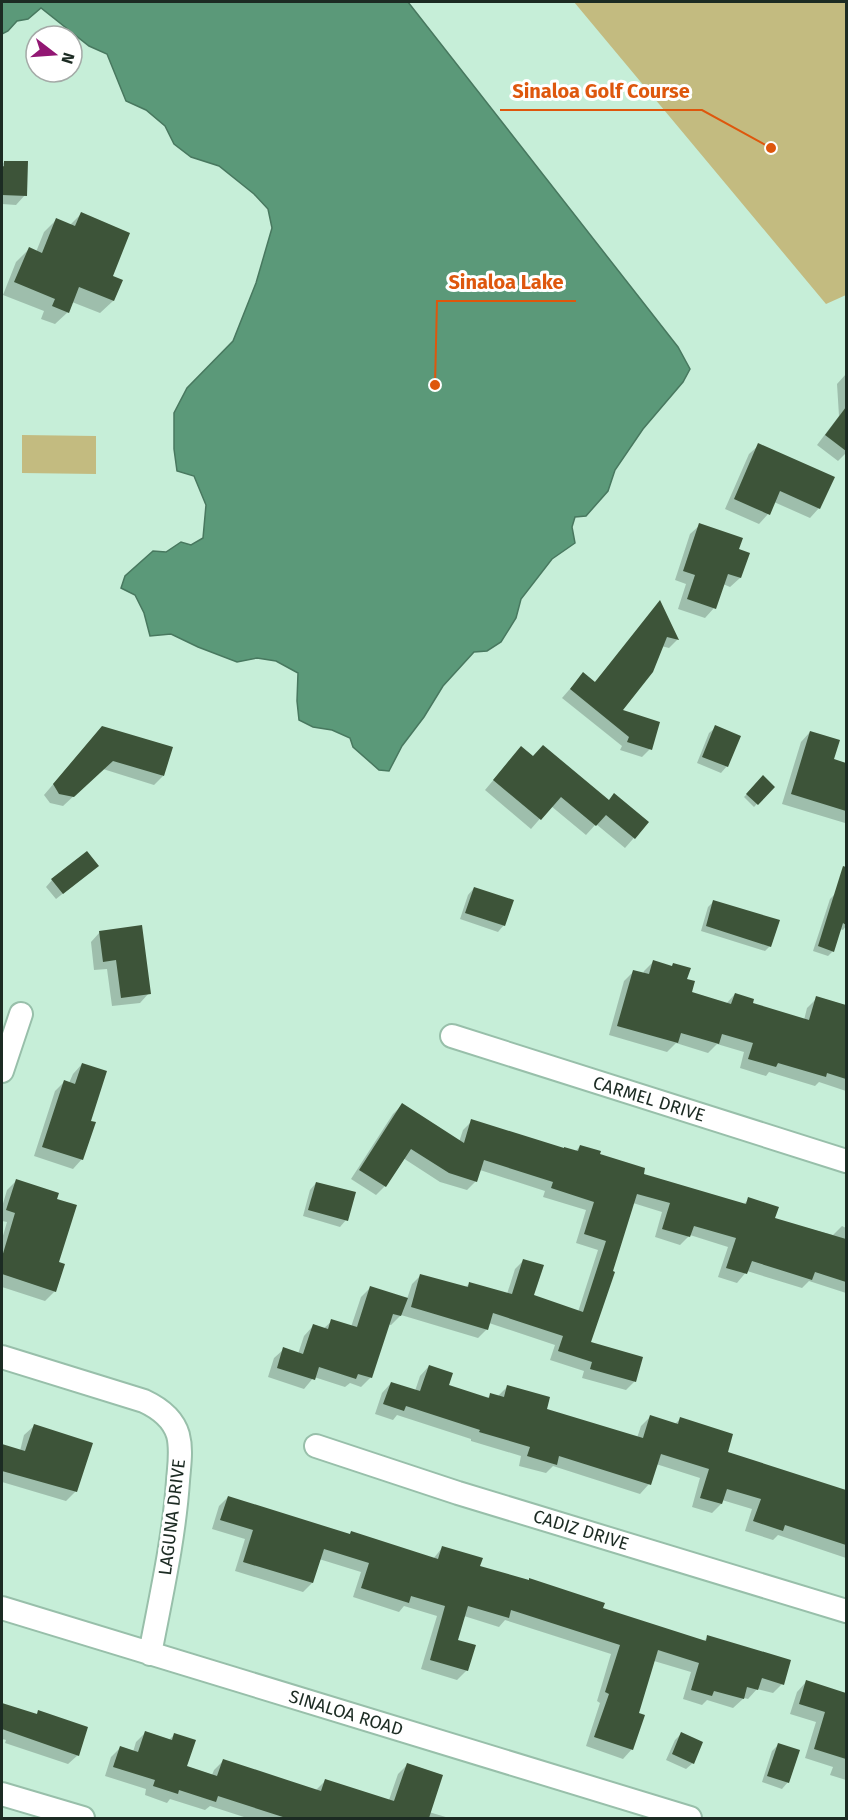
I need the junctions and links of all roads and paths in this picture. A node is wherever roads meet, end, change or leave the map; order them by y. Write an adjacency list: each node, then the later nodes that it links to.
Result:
1 (21, 1014): 3 (street)
2 (452, 1036): 4 (street, CARMEL DRIVE)
3 (2, 1071)
4 (846, 1161)
5 (2, 1357): 9 (street, LAGUNA DRIVE)
6 (316, 1446): 8 (street, CADIZ DRIVE)
7 (2, 1608): 9 (street, SINALOA ROAD)
8 (846, 1611)
9 (150, 1654): 12 (street, SINALOA ROAD)
10 (2, 1794): 11 (street)
11 (83, 1818)
12 (690, 1818)

